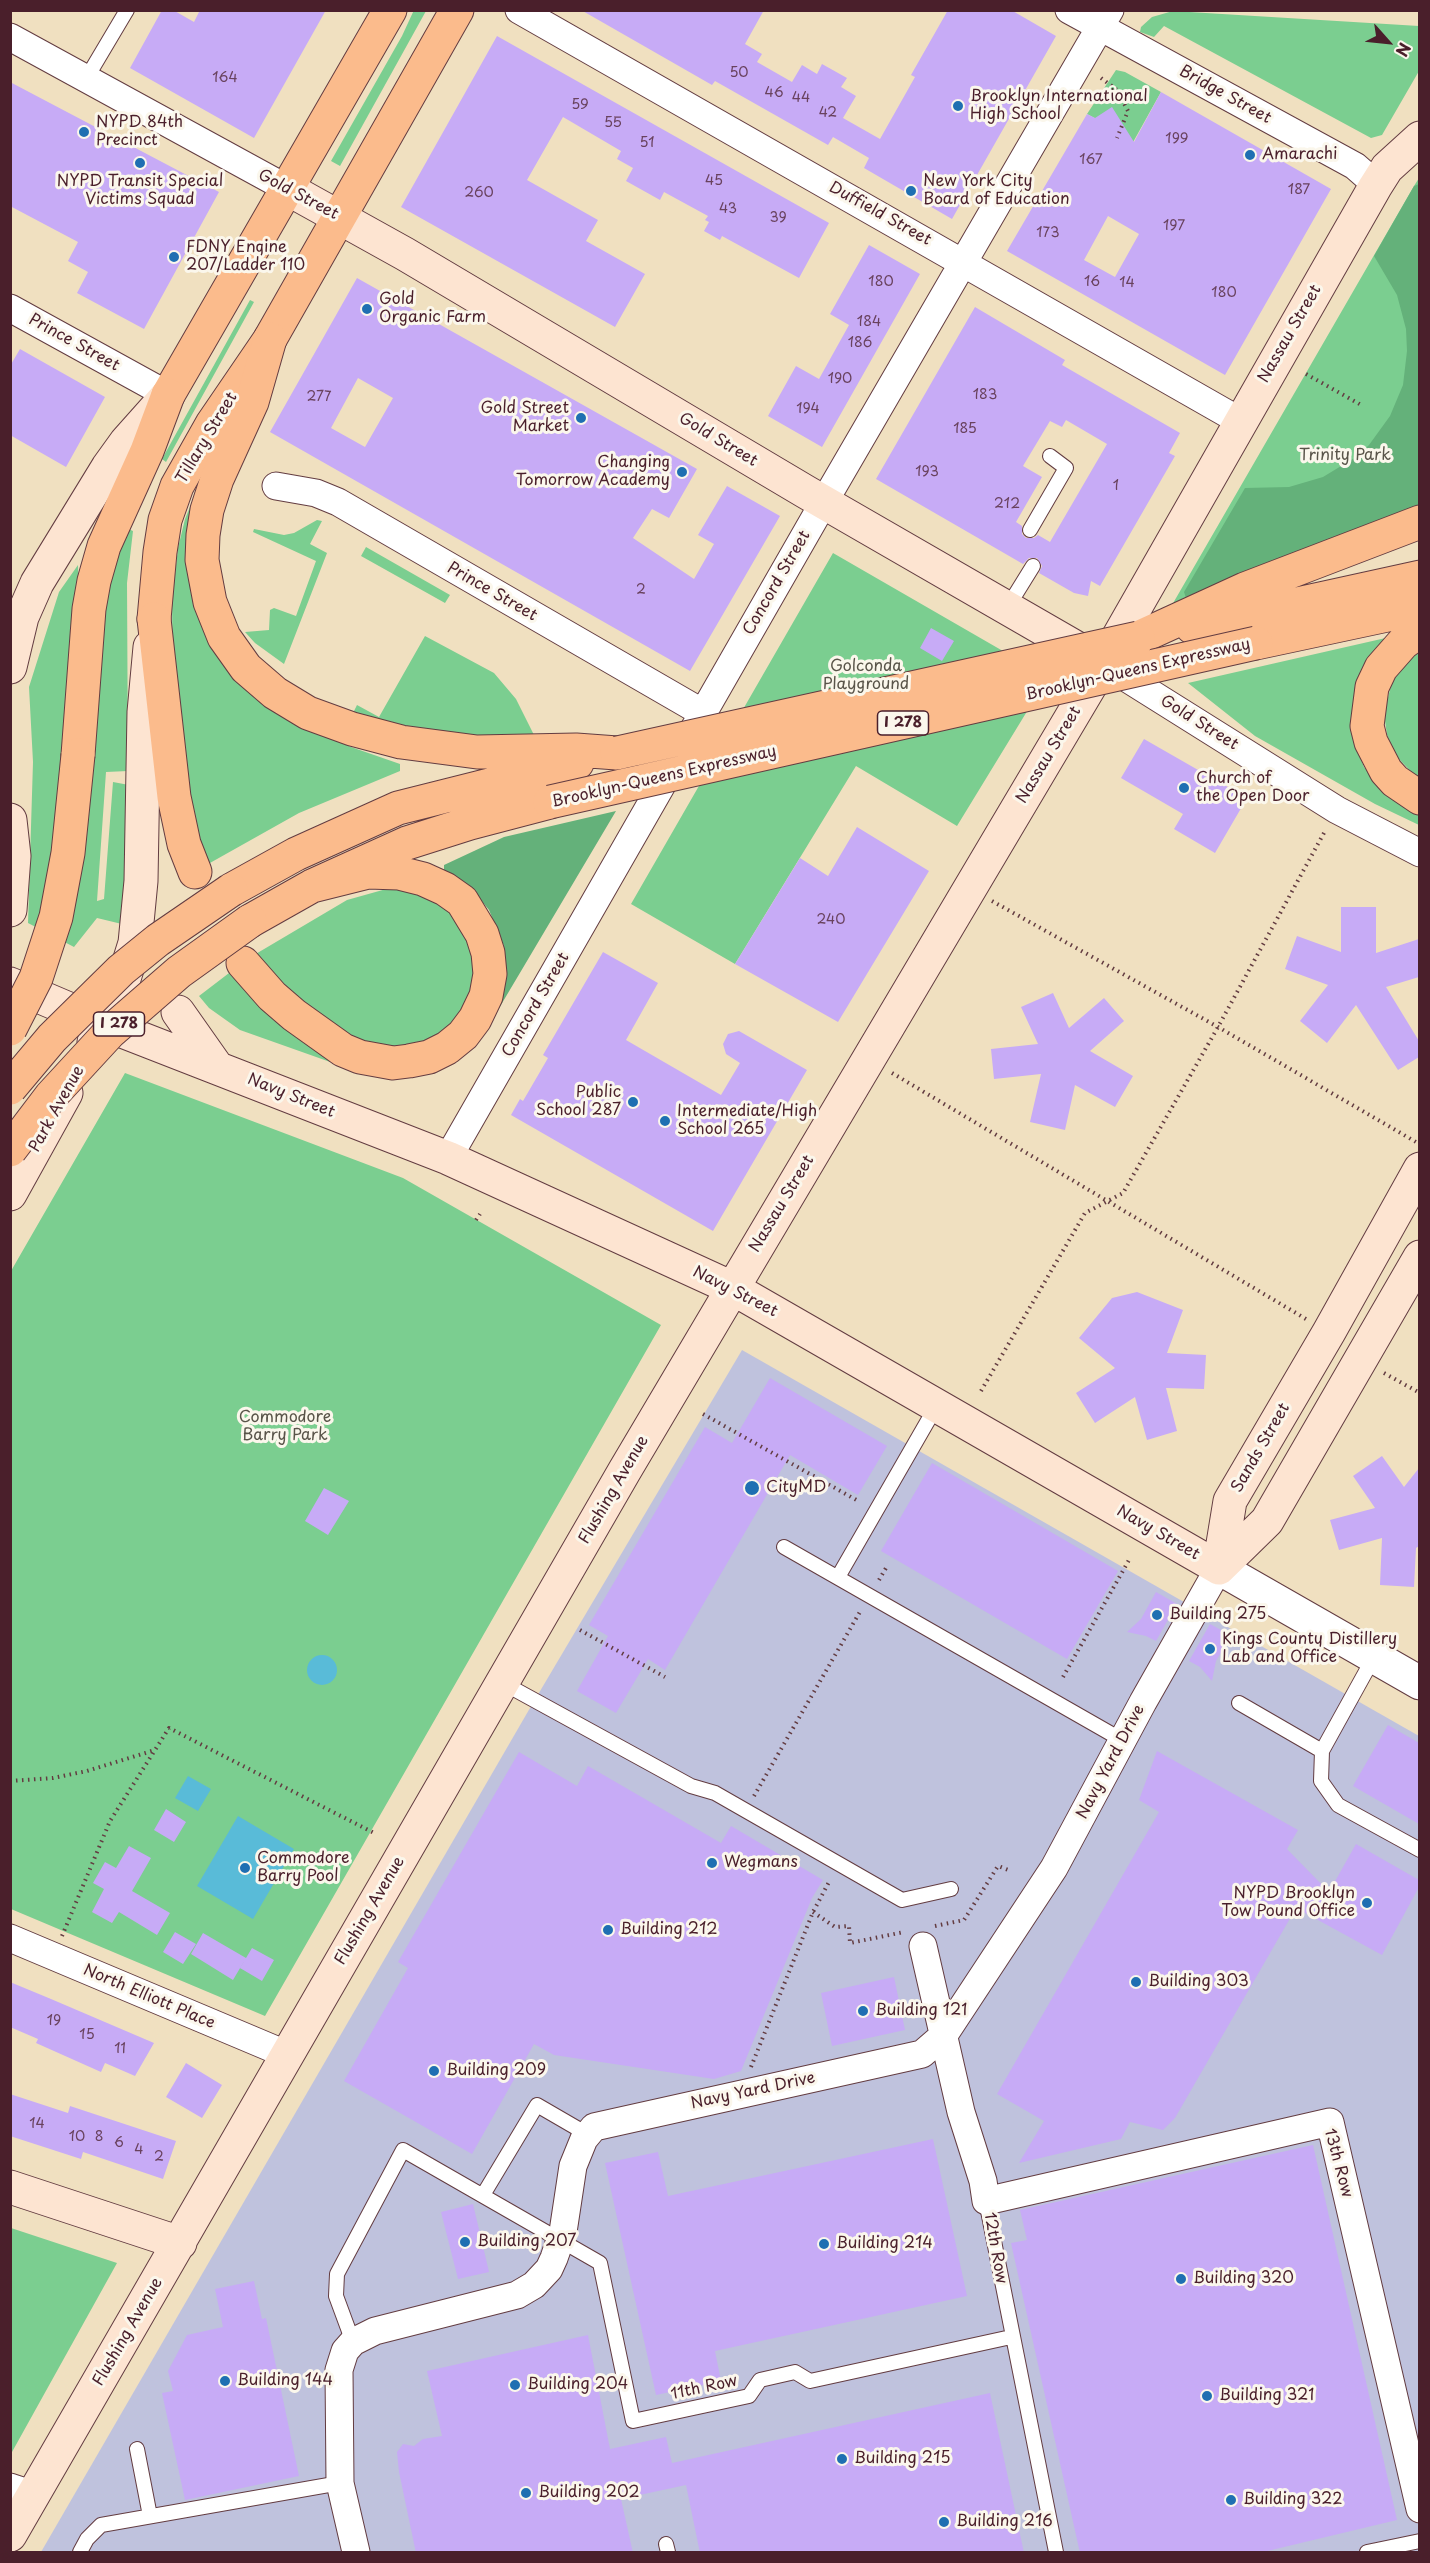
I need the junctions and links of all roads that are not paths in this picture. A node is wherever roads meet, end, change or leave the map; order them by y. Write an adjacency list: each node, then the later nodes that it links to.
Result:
1 (127, 10): 8 (lane)
2 (390, 10): 11 (highway)
3 (456, 10): 12 (highway, Tillary Street)
4 (519, 10): 13 (street, Duffield Street)
5 (1070, 10): 6 (street, Bridge Street)
6 (1105, 19): 10 (street, Bridge Street); 13 (street, Concord Street)
7 (10, 38): 8 (street, Gold Street)
8 (86, 79): 11 (street, Gold Street)
9 (1419, 138): 10 (main road, Nassau Street)
10 (1375, 187): 17 (main road, Nassau Street)
11 (288, 189): 12 (main road, Gold Street); 16 (highway)
12 (339, 216): 15 (highway, Tillary Street); 20 (main road, Gold Street)
13 (965, 262): 17 (street, Duffield Street); 20 (street, Concord Street)
14 (10, 308): 16 (street, Prince Street)
15 (270, 339): 28 (highway, Tillary Street); 33 (highway)
16 (168, 395): 31 (main road); 44 (highway, bridge)
17 (1240, 421): 30 (main road, Nassau Street)
18 (1050, 456): 22 (lane)
19 (276, 486): 32 (street, Prince Street)
20 (824, 502): 25 (main road, Gold Street); 32 (street, Concord Street)
21 (1419, 522): 27 (highway)
22 (1030, 530)
23 (1033, 566): 25 (lane)
24 (1419, 577): 27 (highway, Brooklyn-Queens Expressway / I 278)
25 (1007, 608): 30 (main road, Gold Street)
26 (1419, 608): 27 (highway, Brooklyn-Queens Expressway / I 278)
27 (1250, 616): 33 (highway, Brooklyn-Queens Expressway / I 278, bridge); 33 (highway, Brooklyn-Queens Expressway / I 278, bridge)
28 (154, 619): 37 (highway); 43 (main road, Tillary Street)
29 (1419, 632): 34 (highway)
30 (1103, 664): 36 (street, Gold Street); 52 (main road, Nassau Street)
31 (10, 666)
32 (703, 713): 48 (street, Concord Street)
33 (544, 775): 38 (highway, Brooklyn-Queens Expressway / I 278); 46 (highway, Brooklyn-Queens Expressway / I 278, bridge)
34 (1419, 798)
35 (10, 820): 39 (main road)
36 (1419, 852)
37 (195, 872)
38 (312, 886): 40 (highway); 47 (highway, Brooklyn-Queens Expressway / I 278, bridge)
39 (10, 910)
40 (243, 963)
41 (10, 984): 43 (main road, Navy Street)
42 (178, 1012): 45 (main road)
43 (104, 1024): 45 (main road, Navy Street); 50 (main road, Park Avenue)
44 (10, 1029)
45 (216, 1066): 48 (main road, Navy Street)
46 (10, 1088)
47 (10, 1150)
48 (448, 1158): 52 (main road, Navy Street)
49 (1419, 1168): 55 (main road, Sands Street)
50 (10, 1194)
51 (1419, 1257): 55 (main road)
52 (732, 1288): 53 (main road, Navy Street); 58 (main road, Flushing Avenue)
53 (938, 1405): 55 (main road, Navy Street); 56 (lane)
54 (784, 1547): 56 (lane)
55 (1219, 1568): 57 (street, Navy Street); 61 (street, Navy Yard Drive)
56 (838, 1577): 61 (lane)
57 (1374, 1657): 59 (street, Navy Street); 62 (lane)
58 (503, 1683): 64 (lane); 68 (main road, Flushing Avenue)
59 (1419, 1683)
60 (1239, 1703): 62 (lane)
61 (1122, 1740): 67 (street, Navy Yard Drive)
62 (1322, 1750): 63 (lane)
63 (1419, 1850)
64 (951, 1889)
65 (10, 1938): 68 (street, North Elliott Place)
66 (923, 1946): 67 (street, 12th Row)
67 (944, 2035): 69 (street, Navy Yard Drive); 72 (street, 12th Row)
68 (288, 2055): 74 (main road, Flushing Avenue)
69 (587, 2134): 71 (lane); 73 (street)
70 (10, 2187): 74 (main road)
71 (483, 2195): 73 (lane); 76 (lane)
72 (986, 2201): 75 (lane, 12th Row); 80 (street, 13th Row)
73 (560, 2239): 75 (lane, 11th Row); 76 (street)
74 (180, 2243): 79 (main road, Flushing Avenue)
75 (1011, 2337): 86 (lane, 12th Row)
76 (353, 2342): 78 (street)
77 (137, 2449): 81 (lane)
78 (340, 2483): 81 (lane); 85 (street)
79 (22, 2491): 82 (main road, Flushing Avenue)
80 (1419, 2509)
81 (150, 2516): 84 (lane)
82 (10, 2535)
83 (1419, 2541): 87 (lane)
84 (80, 2553)
85 (356, 2553)
86 (1056, 2553)
87 (1367, 2553)

